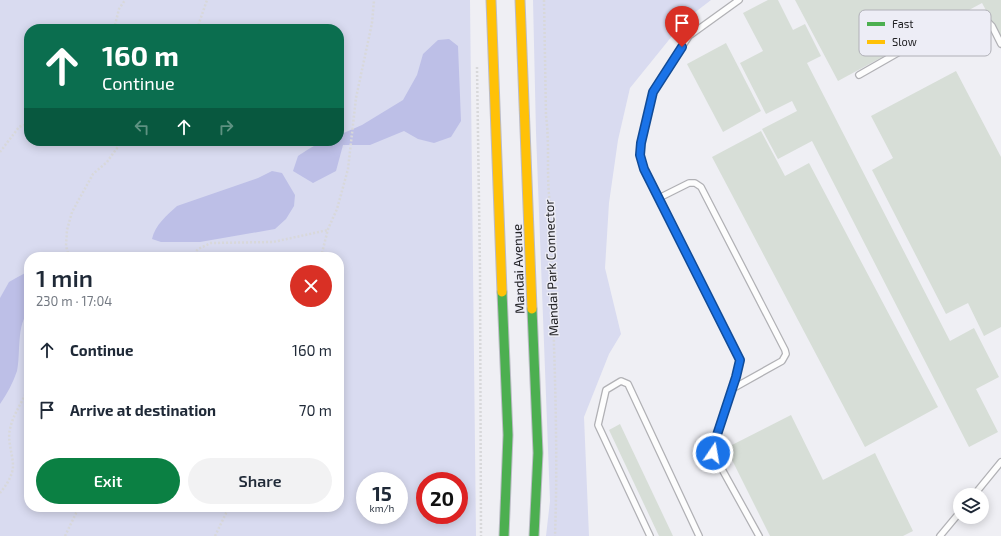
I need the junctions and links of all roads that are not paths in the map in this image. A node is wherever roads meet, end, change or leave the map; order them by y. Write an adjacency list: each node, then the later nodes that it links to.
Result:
1 (492, 0): 13 (main road, Mandai Avenue)
2 (520, 0): 14 (main road, Mandai Avenue)
3 (739, 0): 8 (lane)
4 (991, 25): 5 (lane)
5 (1001, 44)
6 (893, 56): 7 (lane)
7 (859, 75)
8 (659, 198): 9 (lane); 9 (lane)
9 (732, 389): 17 (lane)
10 (1001, 462): 11 (lane)
11 (980, 488)
12 (953, 520): 18 (lane)
13 (504, 536)
14 (534, 536)
15 (650, 536): 16 (lane)
16 (699, 536)
17 (760, 536)
18 (940, 536)

